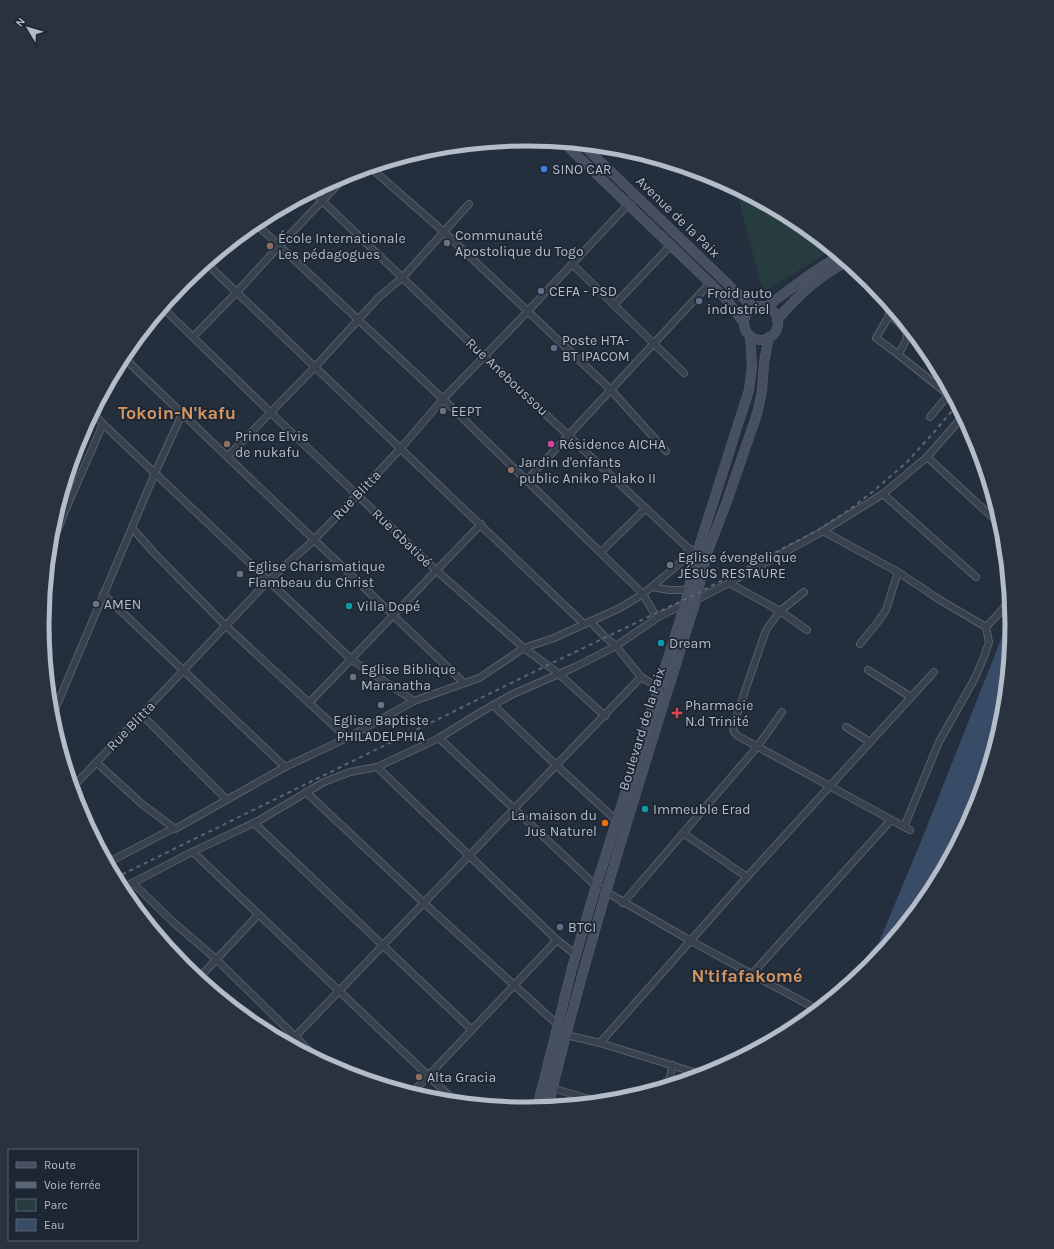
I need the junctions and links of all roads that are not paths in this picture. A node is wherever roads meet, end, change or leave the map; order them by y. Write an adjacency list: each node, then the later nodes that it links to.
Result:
1 (571, 149): 9 (main road)
2 (589, 151): 6 (main road, Avenue de la Paix)
3 (375, 171): 11 (street)
4 (336, 187): 7 (street)
5 (317, 196): 7 (street, Rue Aneboussou)
6 (636, 196): 9 (street, Rue Blitta); 23 (main road, Avenue de la Paix)
7 (323, 201): 12 (street); 18 (street, Rue Aneboussou)
8 (469, 204): 11 (street)
9 (629, 204): 13 (main road); 16 (street, Rue Blitta)
10 (260, 228): 12 (street)
11 (444, 232): 18 (street); 25 (street)
12 (279, 246): 20 (street); 27 (street)
13 (671, 246): 19 (main road); 21 (street)
14 (837, 261): 22 (main road)
15 (838, 262): 28 (main road)
16 (572, 264): 21 (street); 25 (street, Rue Blitta)
17 (210, 267): 20 (street)
18 (402, 276): 27 (street); 36 (street, Rue Aneboussou)
19 (710, 283): 29 (main road); 34 (street)
20 (236, 292): 31 (street); 38 (street)
21 (614, 305): 34 (street)
22 (766, 307): 23 (main road); 28 (main road)
23 (755, 308): 29 (main road)
24 (166, 311): 31 (street, Rue Gbatioé)
25 (528, 311): 36 (street, Rue Blitta); 41 (street)
26 (890, 314): 35 (street)
27 (359, 320): 38 (street); 43 (street)
28 (777, 320): 32 (main road)
29 (744, 323): 30 (main road)
30 (750, 336): 32 (main road); 55 (main road, Boulevard de la Paix)
31 (193, 337): 44 (street, Rue Gbatioé)
32 (769, 337): 56 (main road, Boulevard de la Paix)
33 (908, 337): 35 (street)
34 (654, 344): 39 (street); 41 (street)
35 (898, 354): 40 (street)
36 (485, 357): 43 (street, Rue Blitta); 50 (street, Rue Aneboussou)
37 (128, 362): 45 (street)
38 (315, 367): 44 (street); 51 (street)
39 (684, 373)
40 (942, 388)
41 (611, 390): 50 (street); 52 (street)
42 (947, 397): 47 (street)
43 (443, 399): 51 (street, Rue Blitta); 58 (street)
44 (270, 412): 53 (street); 60 (street, Rue Gbatioé)
45 (182, 414): 53 (street); 57 (street)
46 (97, 416): 49 (street)
47 (930, 416)
48 (959, 420): 54 (street)
49 (103, 424): 57 (street); 62 (street)
50 (569, 435): 58 (street); 61 (street, Rue Aneboussou)
51 (400, 450): 60 (street, Rue Blitta); 64 (street)
52 (666, 451)
53 (228, 456): 68 (street)
54 (927, 457): 59 (street); 63 (street)
55 (725, 465): 56 (main road); 70 (main road, Boulevard de la Paix)
56 (739, 469): 70 (main road, Boulevard de la Paix)
57 (155, 472): 66 (street); 74 (street)
58 (527, 480): 69 (street)
59 (883, 494): 67 (street); 73 (street)
60 (357, 495): 68 (street, Rue Blitta); 71 (street, Rue Gbatioé)
61 (646, 508): 69 (street); 70 (street, Rue Aneboussou)
62 (65, 510): 65 (street)
63 (993, 518)
64 (481, 524): 71 (street); 87 (street)
65 (59, 525)
66 (132, 528): 78 (street); 88 (street)
67 (823, 531): 72 (street); 75 (street)
68 (314, 540): 74 (street, Rue Blitta); 84 (street)
69 (601, 552): 79 (street)
70 (697, 552): 76 (street); 80 (main road, Boulevard de la Paix); 81 (main road, Boulevard de la Paix)
71 (436, 571): 84 (street); 93 (street, Rue Gbatioé)
72 (898, 572): 89 (street); 91 (street)
73 (976, 577)
74 (268, 581): 88 (street, Rue Blitta); 94 (street)
75 (729, 583): 81 (street); 83 (street)
76 (652, 587): 79 (street); 80 (street)
77 (804, 592): 83 (street)
78 (104, 594): 95 (street); 107 (street)
79 (643, 594): 85 (street); 86 (street)
80 (687, 597): 85 (street); 101 (main road, Boulevard de la Paix)
81 (696, 600): 102 (main road, Boulevard de la Paix)
82 (1004, 606): 89 (street)
83 (780, 611): 90 (street); 115 (street)
84 (394, 616): 94 (street); 100 (street)
85 (660, 616): 92 (street)
86 (590, 621): 87 (street); 92 (street)
87 (584, 624): 93 (street)
88 (226, 626): 95 (street, Rue Blitta); 105 (street)
89 (986, 627): 128 (street)
90 (807, 630)
91 (860, 644)
92 (616, 646): 98 (street); 99 (street)
93 (524, 648): 98 (street, Rue Gbatioé); 100 (street)
94 (352, 660): 104 (street); 105 (street)
95 (184, 670): 109 (street, Rue Blitta); 118 (street)
96 (868, 670): 103 (street)
97 (934, 672): 103 (street)
98 (560, 674): 106 (street); 110 (street, Rue Gbatioé)
99 (641, 677): 101 (street); 110 (street)
100 (464, 683): 104 (street)
101 (658, 688): 102 (street); 125 (main road, Boulevard de la Paix)
102 (668, 692): 139 (main road, Boulevard de la Paix)
103 (911, 697): 114 (street)
104 (414, 701): 112 (street)
105 (309, 703): 112 (street)
106 (493, 705): 113 (street); 117 (street)
107 (56, 707)
108 (782, 712): 115 (street)
109 (142, 715): 116 (street, Rue Blitta); 123 (street)
110 (605, 716): 117 (street)
111 (846, 728): 114 (street)
112 (346, 738): 118 (street)
113 (439, 738): 119 (street); 124 (street)
114 (870, 742): 121 (street)
115 (758, 746): 121 (street); 131 (street)
116 (96, 762): 120 (street, Rue Blitta); 129 (street)
117 (556, 765): 124 (street); 125 (street)
118 (285, 767): 123 (street)
119 (377, 767): 122 (street); 133 (street)
120 (76, 784)
121 (829, 787): 126 (street); 135 (street)
122 (306, 792): 127 (street); 140 (street)
123 (226, 799): 129 (street)
124 (514, 809): 133 (street); 138 (street)
125 (616, 820): 138 (main road, Boulevard de la Paix)
126 (891, 820): 128 (street); 148 (street)
127 (254, 823): 132 (street); 145 (street)
128 (904, 827): 130 (street)
129 (174, 828): 134 (street)
130 (910, 830)
131 (683, 833): 135 (street); 141 (street)
132 (193, 852): 136 (street); 142 (street)
133 (470, 856): 140 (street); 143 (street)
134 (112, 861)
135 (747, 877): 144 (street)
136 (133, 883): 137 (street); 147 (street)
137 (127, 886)
138 (596, 886): 139 (street); 146 (main road, Boulevard de la Paix)
139 (605, 892): 141 (street); 155 (main road, Boulevard de la Paix)
140 (424, 903): 145 (street); 150 (street)
141 (623, 903): 144 (street)
142 (258, 915): 147 (street); 151 (street)
143 (557, 940): 146 (street); 150 (street)
144 (691, 941): 148 (street); 158 (street)
145 (383, 946): 151 (street); 154 (street)
146 (576, 955): 153 (main road, Boulevard de la Paix)
147 (216, 959): 149 (street); 156 (street)
148 (753, 973): 152 (street)
149 (202, 974)
150 (514, 986): 153 (street); 154 (street)
151 (339, 991): 156 (street); 162 (street)
152 (813, 1007)
153 (558, 1025): 169 (main road, Boulevard de la Paix)
154 (472, 1030): 162 (street)
155 (566, 1036): 158 (street); 164 (main road, Boulevard de la Paix)
156 (295, 1037): 157 (street); 159 (street)
157 (292, 1040)
158 (600, 1043): 160 (street)
159 (306, 1048)
160 (674, 1066): 161 (street); 163 (street)
161 (694, 1072)
162 (428, 1076): 165 (street); 166 (street)
163 (669, 1081)
164 (552, 1088): 167 (street); 168 (main road, Boulevard de la Paix)
165 (416, 1089)
166 (449, 1095)
167 (586, 1098)
168 (549, 1101)
169 (539, 1102)

